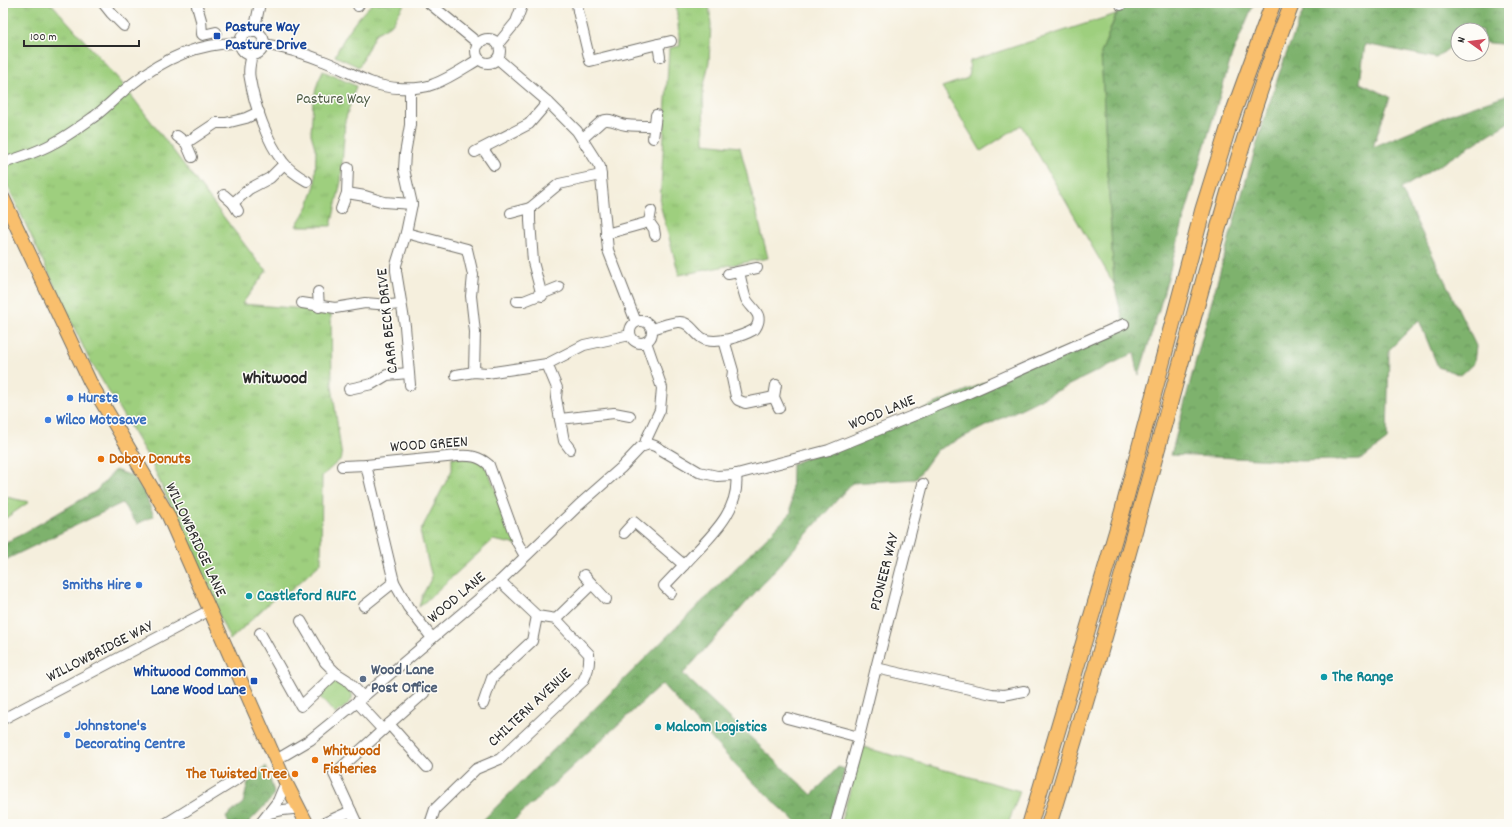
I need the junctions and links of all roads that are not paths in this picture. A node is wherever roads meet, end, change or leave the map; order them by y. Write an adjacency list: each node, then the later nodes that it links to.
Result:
1 (103, 3): 9 (street)
2 (197, 3): 10 (street)
3 (260, 3): 11 (street)
4 (429, 3): 15 (street)
5 (523, 3): 16 (street)
6 (577, 3): 17 (street)
7 (1273, 3): 125 (highway)
8 (1292, 3): 126 (highway)
9 (126, 27)
10 (216, 32)
11 (254, 32): 13 (street); 14 (street)
12 (671, 41): 17 (street)
13 (241, 43): 18 (street); 31 (street)
14 (264, 44): 18 (street); 22 (street)
15 (479, 44): 16 (street); 20 (street)
16 (498, 44): 21 (street)
17 (658, 44): 19 (street)
18 (252, 55): 24 (street)
19 (660, 57)
20 (479, 59): 21 (street); 22 (street)
21 (498, 59): 23 (street)
22 (410, 89): 43 (street, CARR BECK DRIVE)
23 (548, 102): 29 (street); 35 (street)
24 (259, 112): 30 (street); 34 (street)
25 (656, 115): 26 (street)
26 (654, 126): 28 (street); 29 (street)
27 (177, 136): 30 (street)
28 (653, 138)
29 (582, 139): 38 (street)
30 (186, 143): 32 (street)
31 (25, 155): 33 (street); 37 (street)
32 (192, 157)
33 (3, 163)
34 (284, 164): 39 (street); 41 (street)
35 (494, 165)
36 (348, 168): 40 (street)
37 (3, 170)
38 (601, 175): 44 (street); 50 (street)
39 (307, 181)
40 (347, 193): 43 (street); 45 (street)
41 (224, 194)
42 (3, 198): 95 (main road, WILLOWBRIDGE LANE)
43 (412, 204): 49 (street, CARR BECK DRIVE)
44 (530, 208): 47 (street); 57 (street)
45 (341, 209)
46 (651, 211): 48 (street)
47 (510, 213)
48 (649, 222): 50 (street); 51 (street)
49 (406, 233): 60 (street, CARR BECK DRIVE); 69 (street)
50 (606, 234): 62 (street)
51 (655, 235)
52 (757, 268): 53 (street)
53 (739, 272): 54 (street); 66 (street)
54 (728, 274)
55 (559, 287): 57 (street)
56 (318, 292): 61 (street)
57 (542, 294): 58 (street)
58 (517, 301)
59 (302, 303): 61 (street)
60 (401, 304): 61 (street); 70 (street, CARR BECK DRIVE)
61 (319, 307)
62 (636, 322): 64 (street); 65 (street)
63 (1124, 324): 83 (street, WOOD LANE)
64 (652, 329): 66 (street); 67 (street)
65 (630, 335): 67 (street); 68 (street)
66 (724, 340): 75 (street)
67 (646, 342): 79 (street, WOOD LANE)
68 (547, 364): 69 (street); 78 (street)
69 (474, 372): 71 (street)
70 (408, 373): 72 (street, CARR BECK DRIVE); 74 (street)
71 (456, 375)
72 (410, 384)
73 (776, 385): 75 (street)
74 (349, 389)
75 (774, 397): 76 (street)
76 (779, 408)
77 (630, 416): 78 (street)
78 (560, 419): 80 (street)
79 (645, 445): 83 (street, WOOD LANE); 86 (street, WOOD LANE)
80 (570, 449)
81 (366, 465): 82 (street, WOOD GREEN); 86 (street, WOOD GREEN); 90 (street)
82 (342, 466)
83 (736, 474): 87 (street)
84 (923, 484): 101 (street, PIONEER WAY)
85 (624, 533): 87 (street)
86 (525, 556): 89 (street, WOOD LANE)
87 (684, 565): 92 (street)
88 (584, 575): 91 (street)
89 (500, 581): 96 (street); 100 (street, WOOD LANE)
90 (394, 582): 94 (street); 100 (street)
91 (592, 584): 93 (street); 97 (street)
92 (671, 593)
93 (606, 599)
94 (364, 606)
95 (210, 610): 108 (street, WILLOWBRIDGE WAY); 111 (main road, WILLOWBRIDGE LANE)
96 (537, 616): 97 (street); 106 (street)
97 (556, 619): 123 (street, CHILTERN AVENUE)
98 (301, 621): 102 (street)
99 (260, 633): 102 (street)
100 (432, 638): 105 (street, WOOD LANE)
101 (876, 668): 103 (street); 110 (street, PIONEER WAY)
102 (336, 673): 105 (street)
103 (1024, 691)
104 (424, 693): 109 (street)
105 (360, 700): 109 (street); 111 (street, WOOD LANE)
106 (483, 704)
107 (787, 718): 110 (street)
108 (3, 719)
109 (386, 727): 112 (street); 115 (street)
110 (859, 737): 124 (street, PIONEER WAY)
111 (277, 760): 114 (main road, WILLOWBRIDGE LANE)
112 (427, 767)
113 (239, 778): 117 (street)
114 (287, 799): 116 (street); 116 (street); 119 (main road); 120 (main road)
115 (351, 811): 121 (street); 122 (street)
116 (270, 813): 118 (street)
117 (165, 824)
118 (260, 824)
119 (301, 824)
120 (307, 824)
121 (322, 824)
122 (357, 824)
123 (430, 824)
124 (835, 824)
125 (1030, 824)
126 (1048, 824)

